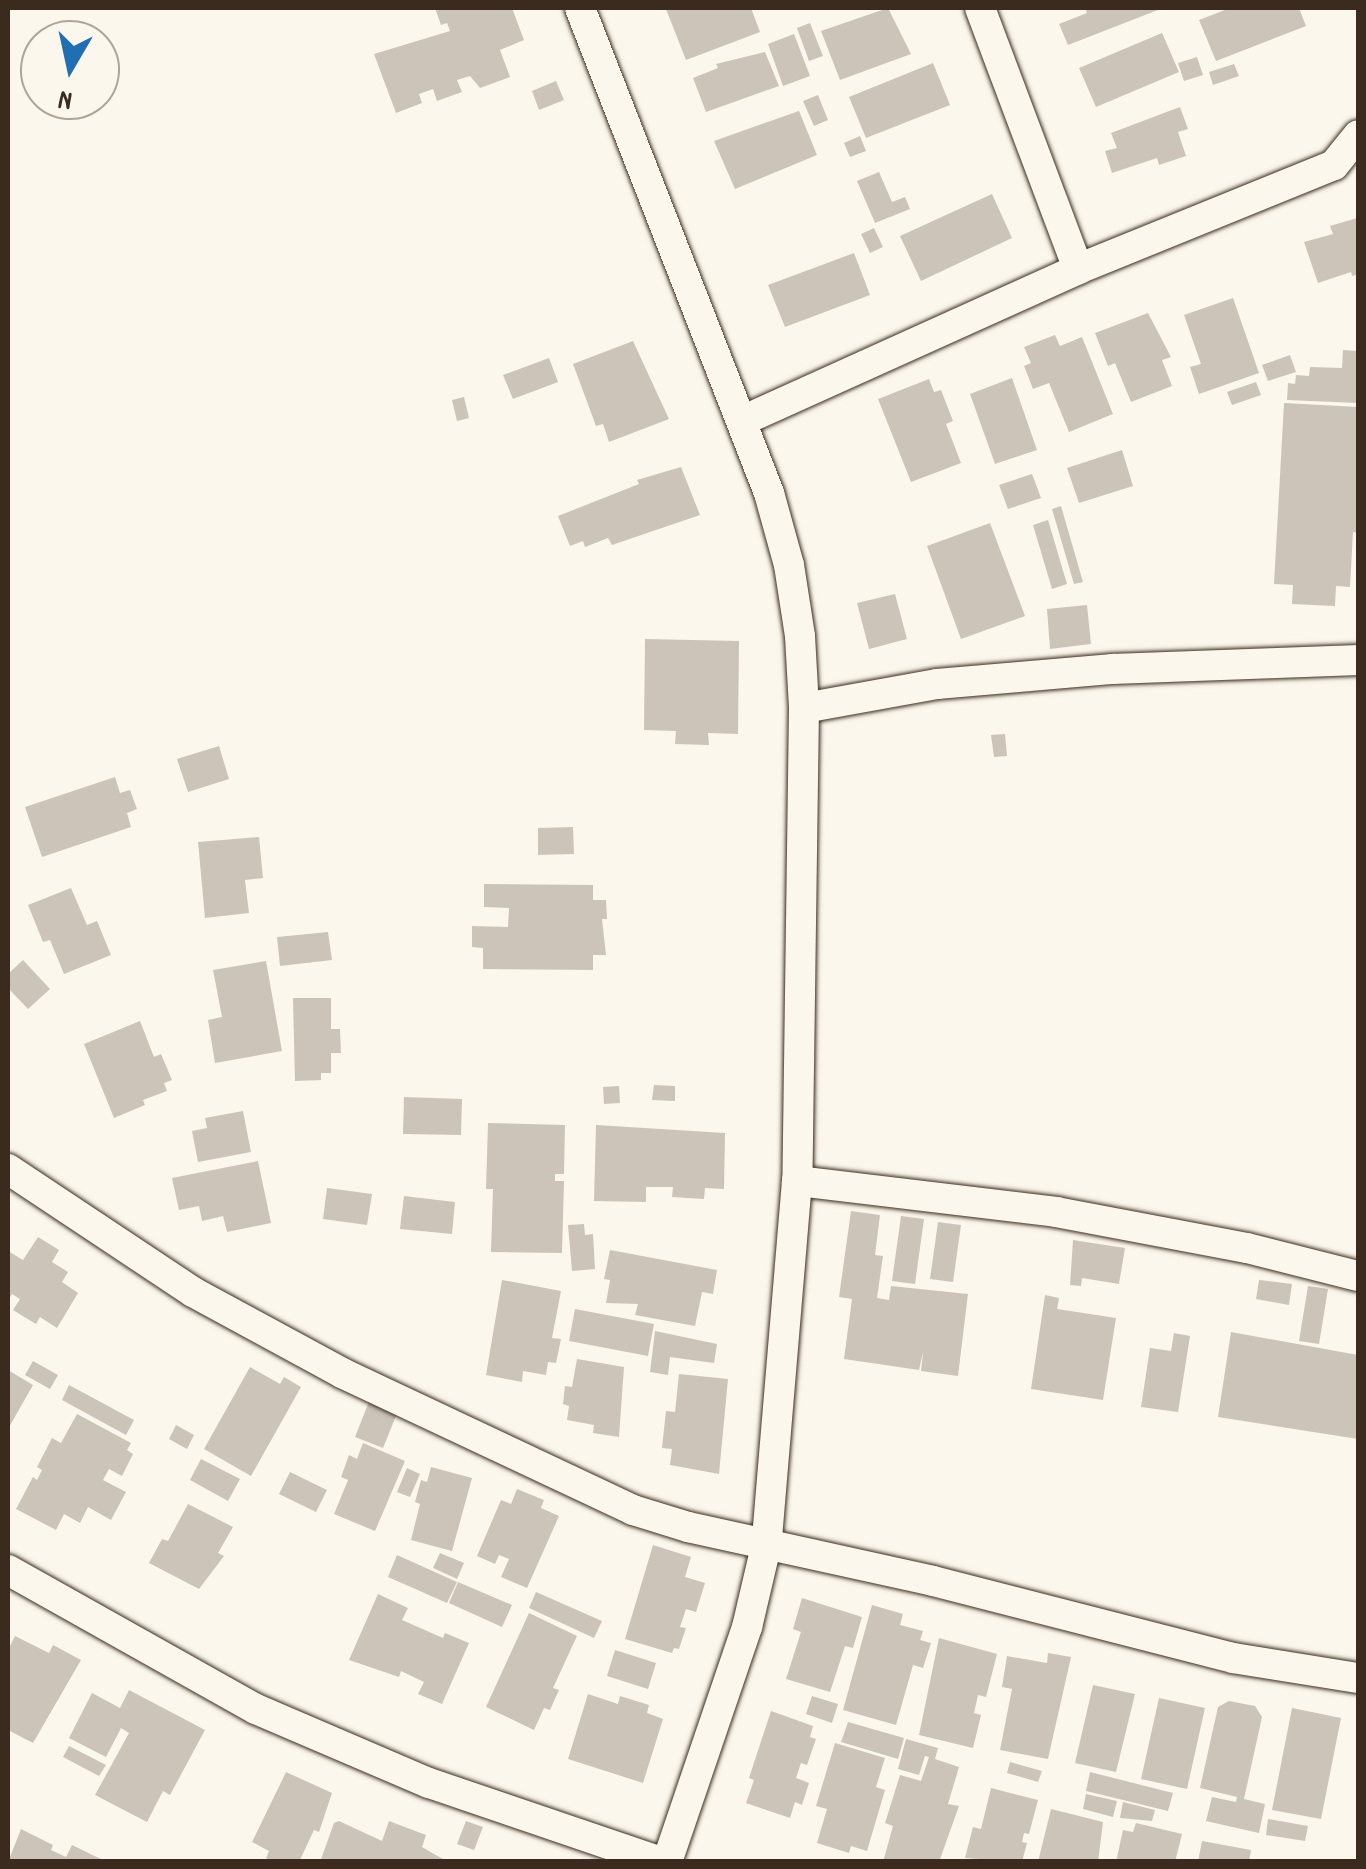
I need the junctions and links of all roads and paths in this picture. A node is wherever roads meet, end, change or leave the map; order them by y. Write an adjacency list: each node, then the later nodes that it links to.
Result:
1 (580, 8): 5 (street)
2 (980, 8): 4 (street)
3 (1358, 136): 4 (street)
4 (1078, 269): 5 (street)
5 (742, 422): 7 (street)
6 (1358, 660): 7 (street)
7 (804, 708): 9 (street)
8 (8, 1169): 11 (street)
9 (797, 1181): 10 (street); 11 (street)
10 (1358, 1276)
11 (768, 1542): 13 (street); 14 (street)
12 (8, 1570): 14 (street)
13 (1358, 1678)
14 (664, 1862)

